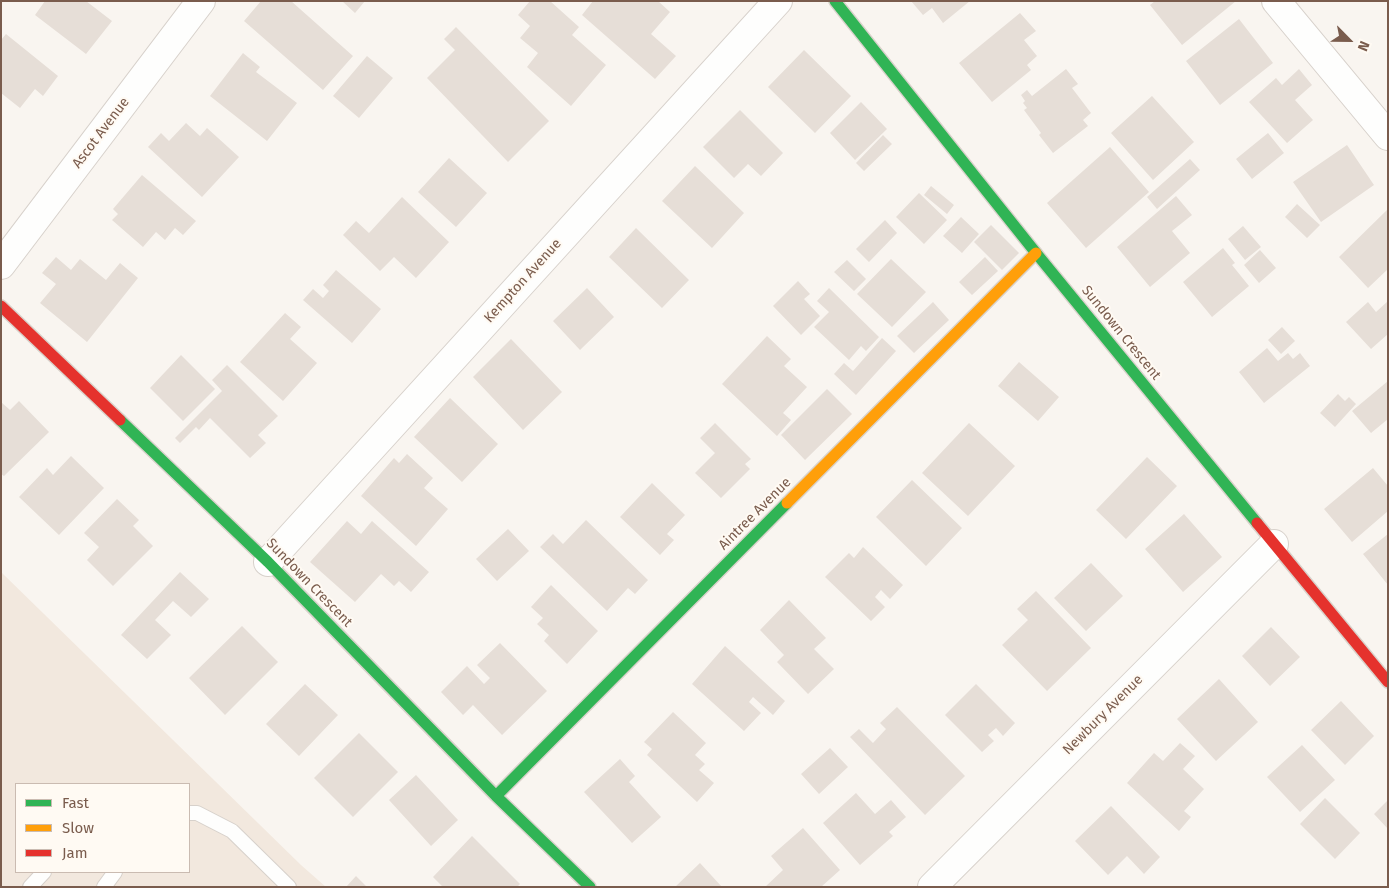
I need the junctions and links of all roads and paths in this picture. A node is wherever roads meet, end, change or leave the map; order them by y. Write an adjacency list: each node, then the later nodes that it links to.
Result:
1 (201, 1): 7 (street, Ascot Avenue)
2 (778, 1): 10 (street, Kempton Avenue)
3 (835, 1): 6 (street, Sundown Crescent)
4 (1276, 1): 5 (street)
5 (1388, 136)
6 (1036, 253): 9 (street, Sundown Crescent); 12 (street, Aintree Avenue)
7 (1, 264)
8 (1, 306): 10 (street, Sundown Crescent)
9 (1274, 544): 11 (street, Sundown Crescent); 20 (street, Newbury Avenue)
10 (268, 562): 12 (street, Sundown Crescent)
11 (1388, 682)
12 (496, 796): 19 (street, Sundown Crescent)
13 (190, 813): 18 (lane)
14 (43, 873): 16 (lane)
15 (114, 873): 17 (lane)
16 (30, 887)
17 (104, 887)
18 (289, 887)
19 (590, 887)
20 (932, 887)

